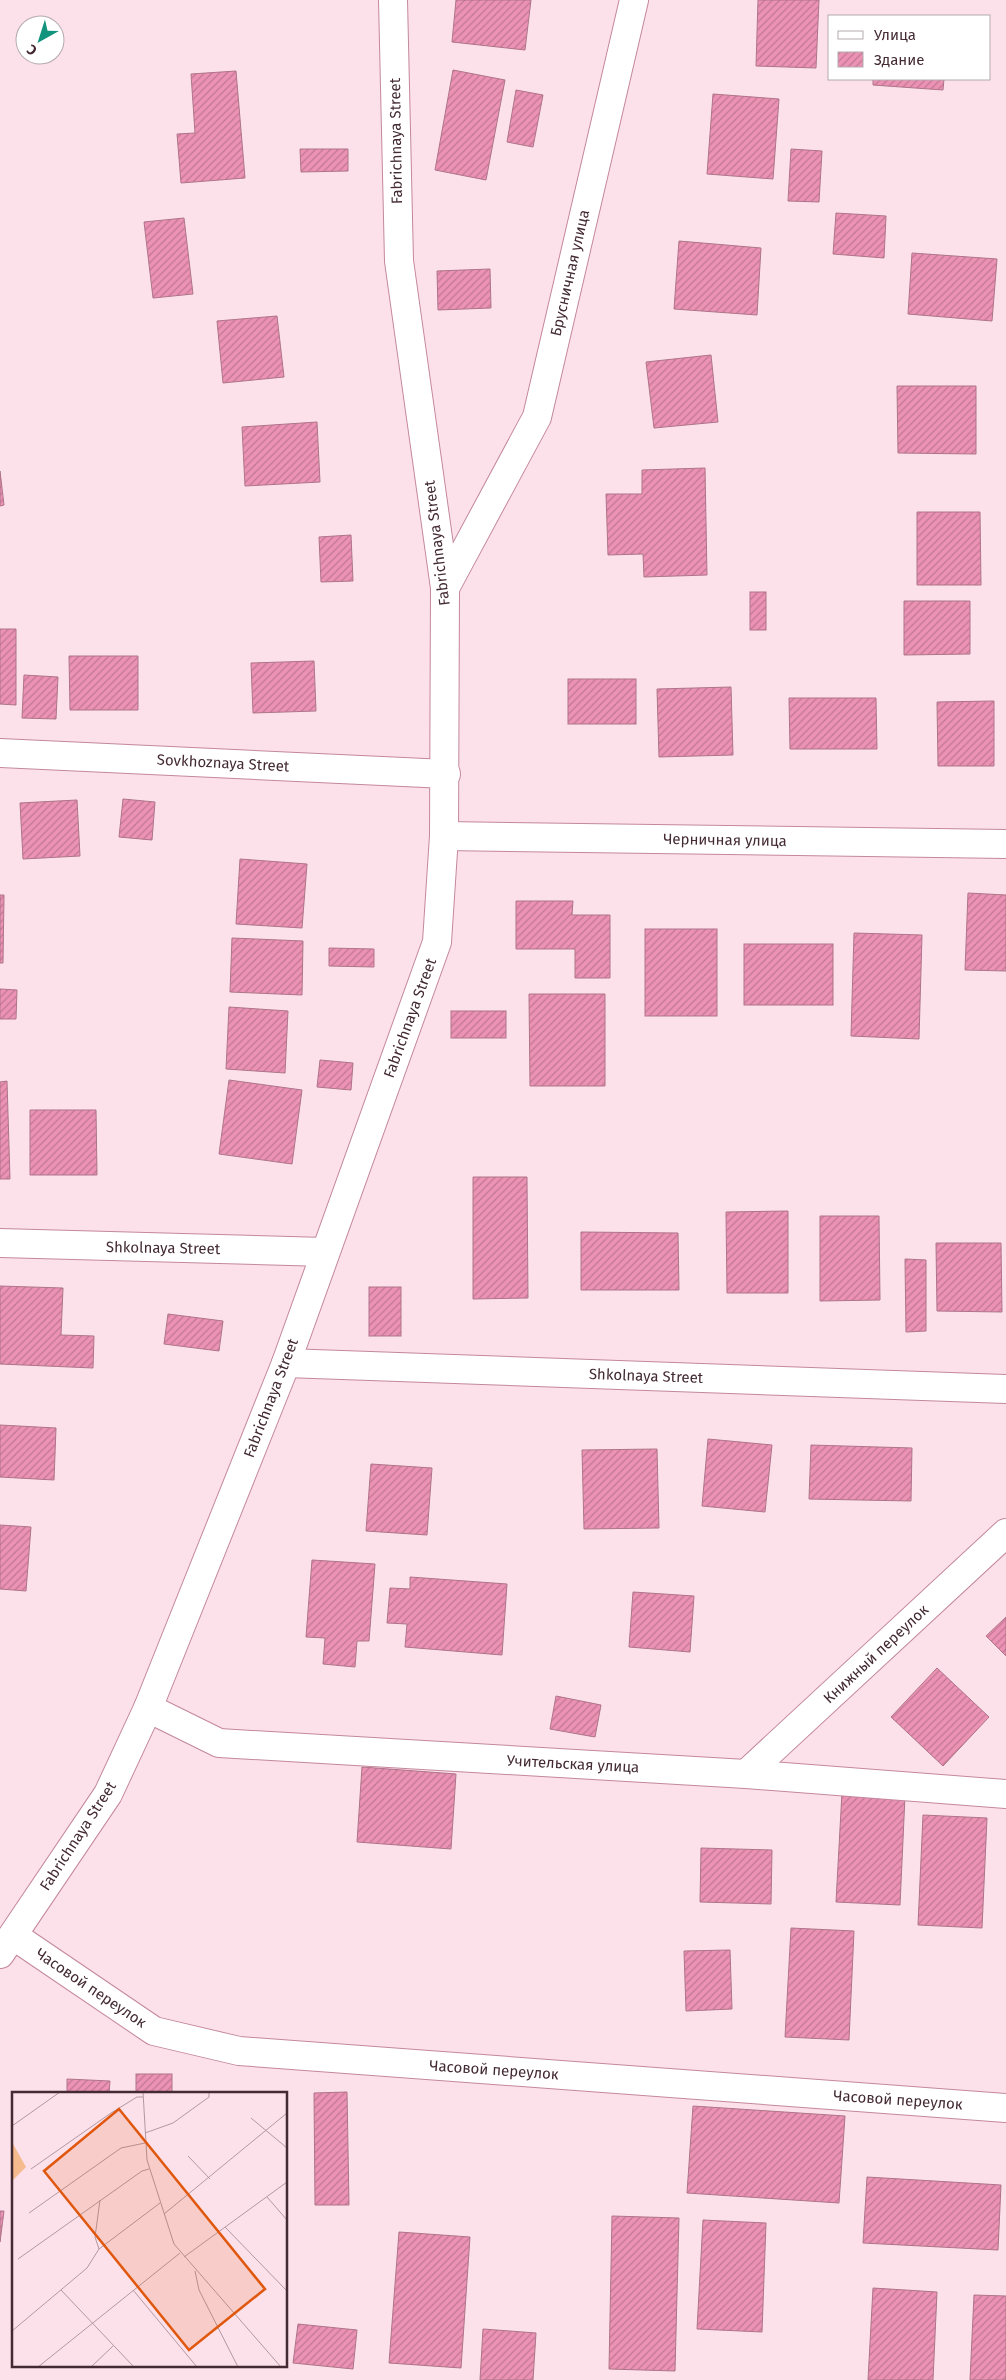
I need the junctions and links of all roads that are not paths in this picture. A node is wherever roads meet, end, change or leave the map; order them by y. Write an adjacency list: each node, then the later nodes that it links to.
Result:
1 (393, 0): 3 (street, Fabrichnaya Street)
2 (634, 0): 3 (street, Брусничная улица)
3 (445, 588): 5 (street, Fabrichnaya Street)
4 (0, 753): 5 (street, Sovkhoznaya Street)
5 (446, 774): 6 (street, Fabrichnaya Street)
6 (444, 836): 7 (street, Черничная улица); 9 (street, Fabrichnaya Street)
7 (1006, 844)
8 (0, 1244): 9 (street, Shkolnaya Street)
9 (325, 1252): 10 (street, Fabrichnaya Street)
10 (286, 1363): 11 (street, Shkolnaya Street); 13 (street, Fabrichnaya Street)
11 (1006, 1389)
12 (1006, 1533): 14 (street, Книжный переулок)
13 (148, 1708): 14 (street, Учительская улица); 16 (street, Fabrichnaya Street)
14 (746, 1774): 15 (street, Учительская улица)
15 (1006, 1794)
16 (7, 1945): 17 (street, Часовой переулок)
17 (1006, 2108)

